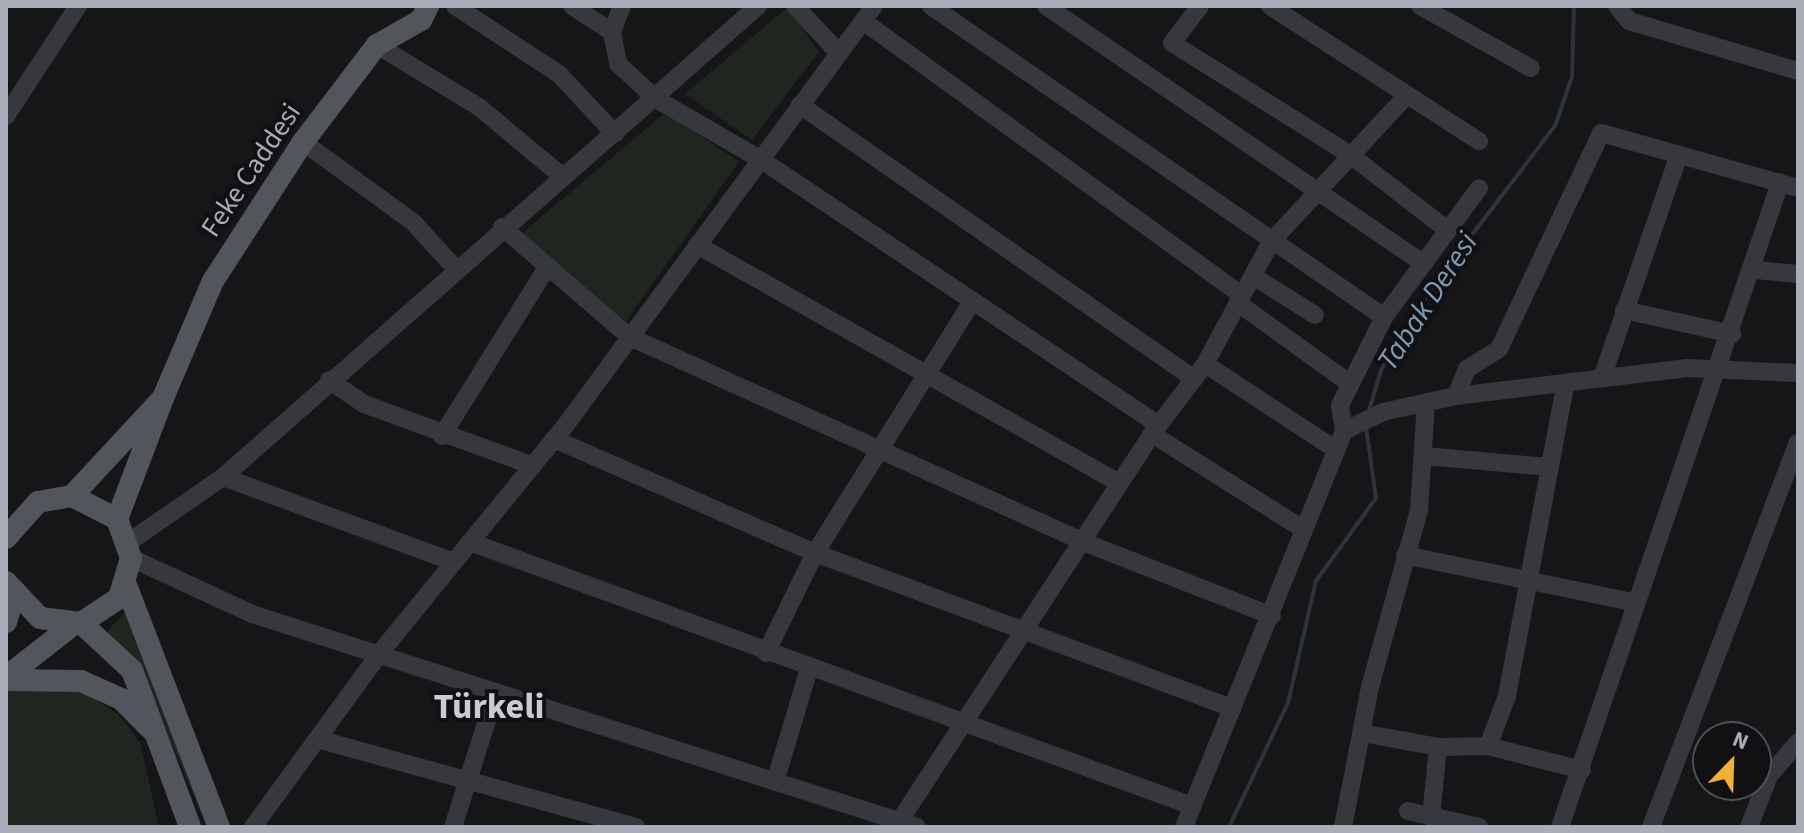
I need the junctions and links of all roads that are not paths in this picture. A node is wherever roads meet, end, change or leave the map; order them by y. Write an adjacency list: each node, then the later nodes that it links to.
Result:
1 (78, 6): 25 (street)
2 (428, 6): 18 (main road, Feke Caddesi)
3 (455, 6): 26 (street)
4 (572, 6): 17 (street)
5 (622, 6): 17 (street)
6 (758, 6): 23 (street)
7 (795, 6): 19 (street)
8 (874, 6): 16 (street)
9 (931, 6): 38 (street)
10 (1046, 6): 34 (street)
11 (1200, 6): 29 (street)
12 (1270, 6): 15 (street)
13 (1420, 6): 20 (street)
14 (1617, 6): 21 (street)
15 (1295, 13): 22 (street)
16 (863, 21): 19 (street); 46 (street)
17 (612, 32): 23 (street)
18 (377, 45): 28 (main road, Feke Caddesi); 32 (street)
19 (839, 53): 24 (street)
20 (1531, 68)
21 (1798, 71)
22 (1407, 95): 27 (street); 29 (street)
23 (656, 99): 26 (street); 31 (street)
24 (800, 105): 31 (street); 58 (street)
25 (6, 116)
26 (615, 134): 32 (street)
27 (1479, 141)
28 (303, 142): 42 (street); 63 (main road, Feke Caddesi)
29 (1349, 154): 34 (street); 37 (street)
30 (1679, 155): 33 (street); 48 (street); 62 (street)
31 (760, 159): 39 (street); 47 (street)
32 (563, 177): 36 (street)
33 (1789, 185): 43 (street)
34 (1314, 188): 38 (street); 40 (street)
35 (1479, 188): 37 (street)
36 (502, 227): 41 (street); 42 (street)
37 (1446, 229): 40 (street)
38 (1271, 242): 45 (street); 50 (street)
39 (697, 245): 52 (street); 56 (street)
40 (1421, 262): 50 (street)
41 (548, 266): 52 (street); 67 (street)
42 (455, 268): 59 (street)
43 (1755, 270): 44 (street); 51 (street)
44 (1798, 274)
45 (1253, 276): 46 (street); 49 (street)
46 (1240, 299): 53 (street); 61 (street)
47 (972, 302): 56 (street); 66 (street)
48 (1624, 310): 51 (street); 57 (street)
49 (1315, 315)
50 (1384, 317): 61 (street)
51 (1732, 334): 54 (street)
52 (630, 337): 68 (street); 71 (street)
53 (1205, 364): 58 (street); 70 (street)
54 (1718, 368): 55 (street); 57 (street); 91 (street)
55 (1798, 373)
56 (926, 374): 71 (street); 76 (street)
57 (1602, 378): 60 (street)
58 (1194, 379): 66 (street)
59 (329, 380): 67 (street); 75 (street)
60 (1566, 382): 62 (street); 74 (street)
61 (1349, 383): 65 (street)
62 (1456, 396): 64 (street)
63 (163, 398): 77 (main road); 79 (main road, Feke Caddesi)
64 (1426, 402): 65 (street); 72 (street)
65 (1349, 427): 70 (street)
66 (1155, 429): 76 (street); 80 (street)
67 (442, 436): 73 (street)
68 (554, 439): 73 (street); 85 (street)
69 (1798, 443): 126 (street)
70 (1332, 447): 80 (street)
71 (882, 450): 82 (street); 85 (street)
72 (1424, 456): 74 (street); 86 (street)
73 (533, 466): 83 (street)
74 (1549, 467): 88 (street)
75 (223, 477): 84 (street); 87 (street)
76 (1120, 483): 82 (street)
77 (72, 496): 78 (main road); 79 (main road)
78 (15, 512): 81 (main road)
79 (117, 519): 84 (main road)
80 (1303, 529): 92 (street)
81 (6, 538)
82 (1081, 541): 92 (street); 95 (street)
83 (470, 542): 87 (street); 96 (street)
84 (130, 550): 89 (main road); 97 (street)
85 (815, 553): 95 (street); 96 (street)
86 (1405, 555): 88 (street); 103 (street)
87 (454, 562): 97 (street)
88 (1529, 578): 91 (street); 107 (street)
89 (126, 585): 94 (main road); 118 (main road)
90 (10, 589): 93 (main road); 94 (main road)
91 (1636, 603): 109 (street)
92 (1272, 616): 101 (street)
93 (6, 622)
94 (77, 623): 99 (main road); 106 (main road)
95 (1020, 634): 101 (street); 102 (street)
96 (766, 653): 98 (street)
97 (379, 654): 100 (street); 104 (street)
98 (809, 669): 102 (street); 111 (street)
99 (6, 678): 106 (main road)
100 (496, 692): 110 (street); 111 (street)
101 (1232, 708): 112 (street)
102 (958, 725): 112 (street); 116 (street)
103 (1362, 733): 108 (street); 123 (street)
104 (317, 739): 110 (street); 119 (street)
105 (1798, 742): 127 (street)
106 (165, 744): 117 (main road)
107 (1488, 746): 108 (street); 109 (street)
108 (1438, 747): 114 (street)
109 (1582, 770): 125 (street)
110 (468, 780): 115 (street); 120 (street)
111 (775, 782): 116 (street)
112 (1192, 806): 122 (street)
113 (1408, 811): 114 (street)
114 (1431, 817): 124 (street)
115 (613, 824): 121 (street)
116 (908, 825)
117 (190, 827)
118 (219, 827)
119 (253, 827)
120 (453, 827)
121 (636, 827)
122 (1184, 827)
123 (1343, 827)
124 (1479, 827)
125 (1560, 827)
126 (1651, 827)
127 (1749, 827)

